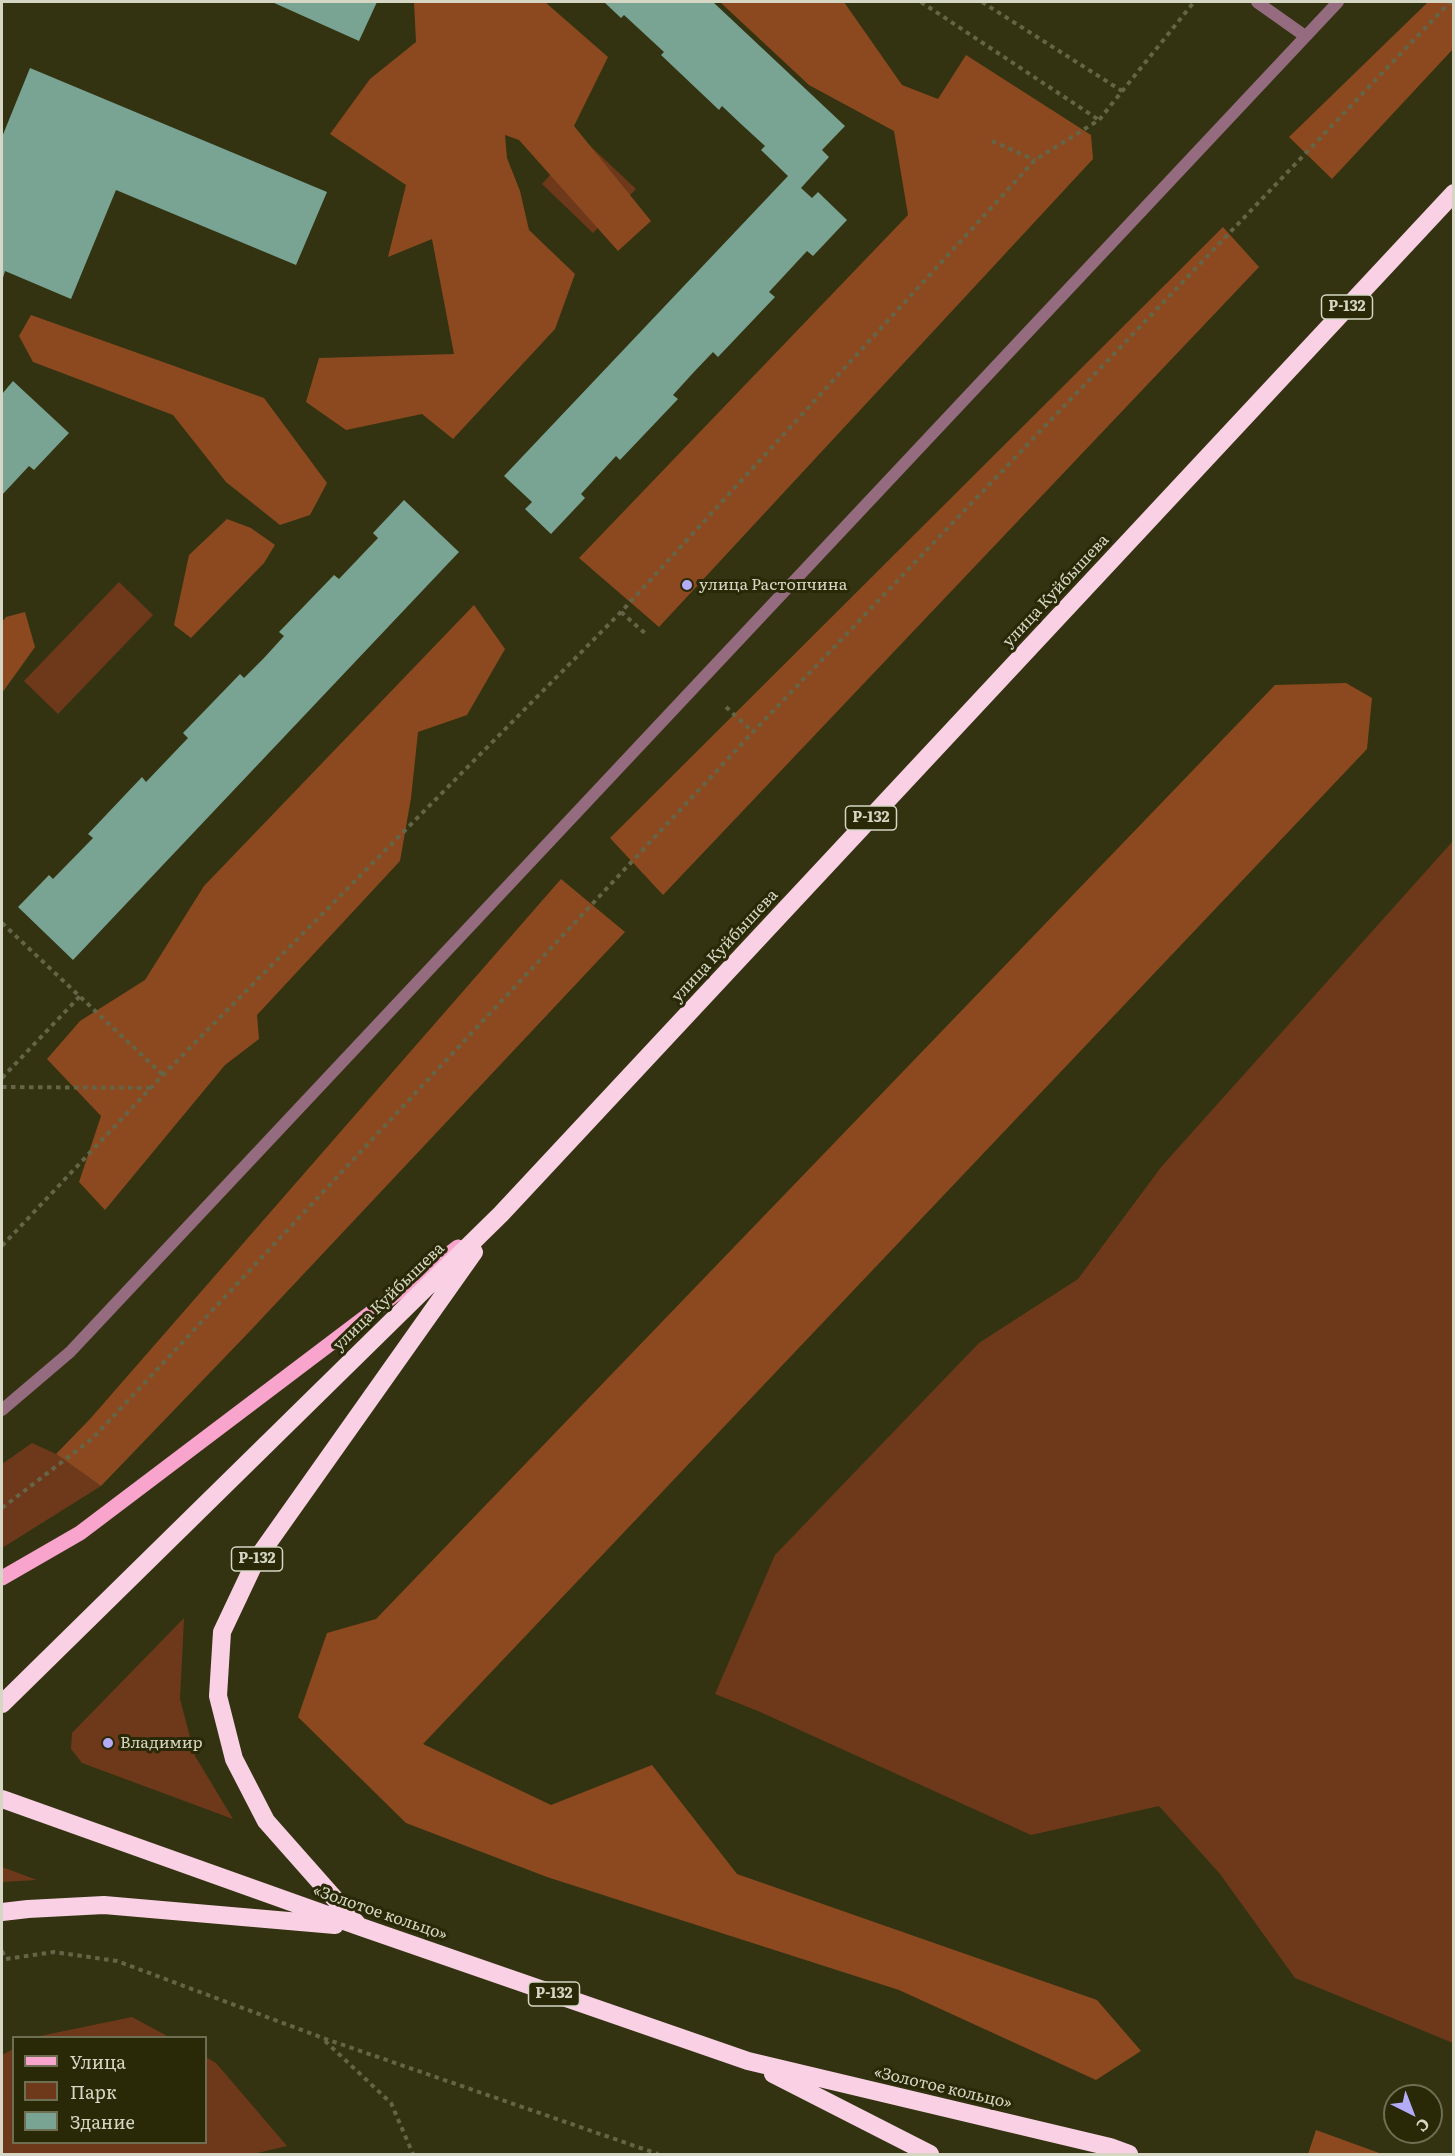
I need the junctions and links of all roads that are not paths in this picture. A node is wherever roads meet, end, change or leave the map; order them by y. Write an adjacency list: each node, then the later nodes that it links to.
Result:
1 (1257, 2): 3 (street)
2 (1338, 2): 3 (street)
3 (1305, 36): 6 (street)
4 (1454, 193): 5 (highway, улица Куйбышева / Р-132)
5 (501, 1214): 7 (main road); 8 (highway, улица Куйбышева / Р-132); 11 (highway, Р-132)
6 (2, 1410)
7 (2, 1578)
8 (2, 1704)
9 (2, 1799): 11 (highway, «Золотое кольцо» / Р-132)
10 (2, 1912): 11 (highway, Р-132)
11 (361, 1927): 12 (highway, «Золотое кольцо» / Р-132)
12 (748, 2061): 13 (highway, «Золотое кольцо» / Р-132); 14 (highway, «Золотое кольцо» / Р-132)
13 (930, 2154)
14 (1129, 2154)

